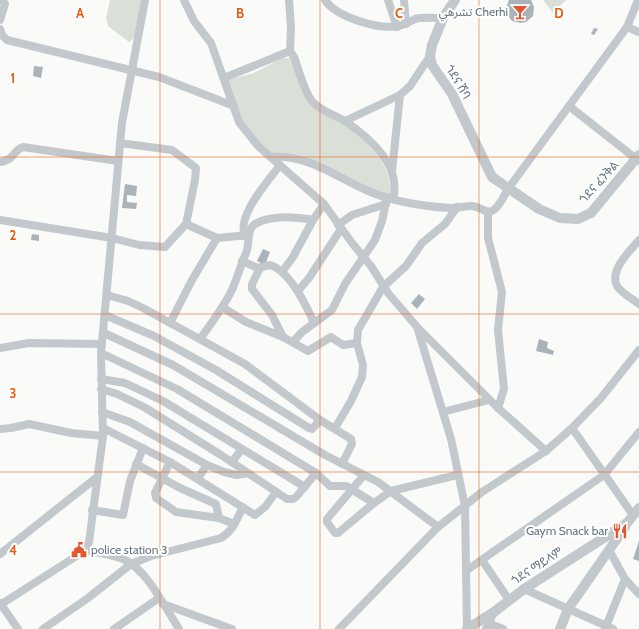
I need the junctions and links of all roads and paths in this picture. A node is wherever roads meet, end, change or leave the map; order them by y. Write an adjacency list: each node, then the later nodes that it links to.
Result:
1 (2, 0): 11 (street)
2 (145, 0): 19 (street)
3 (186, 0): 20 (street)
4 (289, 0): 17 (street)
5 (325, 0): 13 (street)
6 (388, 0): 13 (street)
7 (404, 0): 12 (street)
8 (455, 0): 10 (street)
9 (638, 0): 14 (street)
10 (443, 18): 12 (street); 18 (street)
11 (0, 20)
12 (406, 24): 13 (street)
13 (397, 27)
14 (627, 27): 16 (street); 23 (street)
15 (0, 29): 19 (street)
16 (639, 32)
17 (290, 51): 20 (street); 24 (street)
18 (430, 56): 21 (street); 32 (street, ጎደና ሸባ)
19 (132, 69): 22 (street); 25 (street)
20 (224, 78): 22 (street)
21 (400, 96): 24 (street); 31 (street)
22 (234, 106): 26 (street)
23 (569, 106): 27 (street); 33 (street)
24 (345, 121): 31 (street)
25 (120, 143): 28 (street); 41 (street)
26 (272, 158): 30 (street); 34 (street)
27 (638, 159): 33 (street, ጎደና ፈንቅል)
28 (118, 161): 29 (street); 44 (street)
29 (0, 162)
30 (280, 165): 35 (street); 43 (street)
31 (392, 171): 34 (street)
32 (492, 177): 33 (street, ጎደና ፈንቅል)
33 (508, 189): 37 (street)
34 (389, 200): 36 (street); 42 (street); 47 (street)
35 (324, 204): 39 (street); 42 (street)
36 (457, 207): 37 (street); 51 (street)
37 (488, 212): 72 (street)
38 (0, 220): 40 (street); 44 (street)
39 (313, 220): 43 (street); 50 (street)
40 (0, 223)
41 (186, 224): 44 (street); 45 (street)
42 (339, 227): 47 (street); 52 (street)
43 (247, 236): 45 (street); 48 (street)
44 (112, 238): 53 (street)
45 (217, 238): 57 (street)
46 (639, 240): 54 (street)
47 (362, 256): 51 (street); 58 (street)
48 (242, 261): 49 (street); 55 (street)
49 (260, 268): 50 (street); 61 (street)
50 (282, 272): 52 (street)
51 (384, 287): 59 (street); 64 (street)
52 (298, 291): 58 (street)
53 (107, 295): 56 (street); 57 (street)
54 (639, 304)
55 (222, 308): 61 (street); 62 (street)
56 (105, 315): 60 (street); 75 (street)
57 (170, 323): 62 (street)
58 (314, 323): 63 (street)
59 (418, 328): 71 (street); 74 (street)
60 (104, 333): 65 (street); 87 (street)
61 (283, 337): 63 (street)
62 (200, 340): 75 (street)
63 (293, 342): 64 (street)
64 (356, 343): 76 (street)
65 (102, 344): 66 (street); 67 (street)
66 (0, 348)
67 (101, 353): 69 (street); 90 (street)
68 (638, 354): 77 (street)
69 (101, 379): 70 (street); 82 (street)
70 (101, 389): 73 (street); 85 (street)
71 (490, 400): 72 (street); 74 (street)
72 (498, 408): 83 (street)
73 (102, 412): 79 (street); 88 (street)
74 (443, 412): 92 (street)
75 (320, 420): 76 (street)
76 (335, 428): 87 (street)
77 (572, 428): 83 (street); 93 (street)
78 (0, 429): 79 (street)
79 (103, 432): 81 (street); 94 (street)
80 (639, 432): 93 (street)
81 (143, 448): 84 (street); 86 (street)
82 (242, 449): 85 (street); 97 (street)
83 (546, 451): 102 (street)
84 (170, 462): 95 (street); 96 (street)
85 (232, 462): 89 (street)
86 (136, 464): 96 (street); 104 (street)
87 (342, 464): 91 (street)
88 (207, 465): 89 (street); 95 (street)
89 (248, 473): 99 (street)
90 (316, 473): 97 (street); 98 (street)
91 (364, 475): 98 (street); 100 (street)
92 (457, 475): 100 (street); 102 (street)
93 (604, 475): 105 (street); 112 (street)
94 (96, 478): 104 (street); 111 (street)
95 (198, 478): 103 (street)
96 (162, 479): 106 (street); 106 (street)
97 (305, 487): 99 (street)
98 (352, 489): 101 (street); 101 (street)
99 (276, 492): 103 (street)
100 (391, 492): 101 (street); 108 (street)
101 (374, 503)
102 (464, 506): 108 (street); 114 (street)
103 (243, 507): 107 (street)
104 (92, 510): 109 (street)
105 (633, 516): 110 (street); 116 (street, ጎደና ማይላም)
106 (219, 518): 107 (street)
107 (234, 524): 113 (street)
108 (438, 527): 130 (street)
109 (86, 550): 113 (street); 120 (street)
110 (610, 550): 115 (street); 121 (street)
111 (0, 554)
112 (482, 560): 114 (street); 118 (street)
113 (131, 564): 119 (street); 126 (street)
114 (467, 570): 131 (street)
115 (625, 579): 117 (street); 124 (street)
116 (524, 589): 118 (street, ጎደና ማይላም); 121 (street)
117 (639, 594)
118 (509, 600): 122 (street, ጎደና ማይላም)
119 (161, 601): 127 (street); 128 (street); 129 (street)
120 (0, 604): 125 (street)
121 (568, 609): 124 (street); 133 (street)
122 (494, 612): 123 (street); 131 (street, ጎደና ማይላም)
123 (487, 626): 132 (street)
124 (608, 628)
125 (18, 629)
126 (43, 629)
127 (114, 629)
128 (180, 629)
129 (232, 629)
130 (340, 629)
131 (467, 629)
132 (503, 629)
133 (560, 629)

